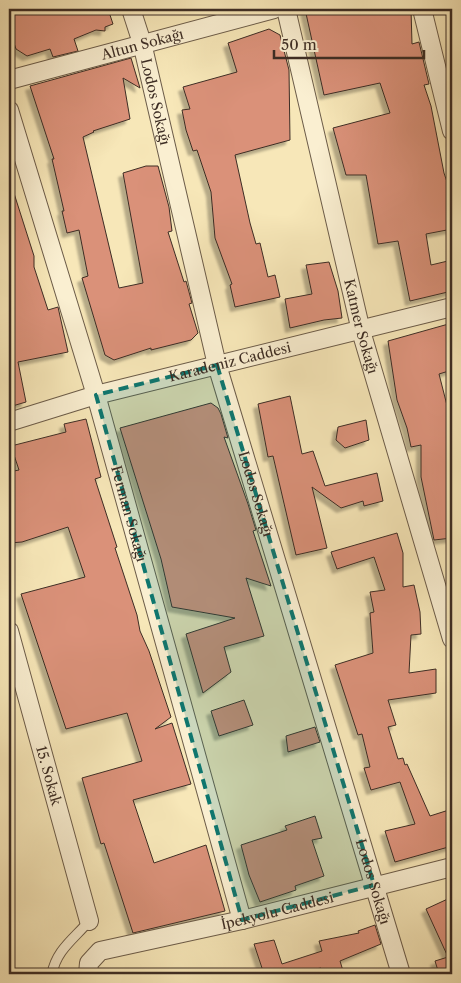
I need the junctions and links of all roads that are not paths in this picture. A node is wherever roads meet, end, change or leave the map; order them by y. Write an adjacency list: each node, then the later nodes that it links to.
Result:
1 (131, 9): 5 (street, Lodos Sokağı)
2 (274, 9): 5 (street, Altun Sokağı)
3 (286, 9): 10 (street, Katmer Sokağı)
4 (422, 9): 8 (street)
5 (142, 43): 6 (street, Altun Sokağı); 11 (street, Lodos Sokağı)
6 (9, 80)
7 (9, 110): 12 (street, Ferman Sokağı)
8 (452, 131)
9 (452, 307): 10 (street, Karadeniz Caddesi)
10 (361, 331): 11 (street, Karadeniz Caddesi); 14 (street, Katmer Sokağı)
11 (217, 365): 12 (street, Karadeniz Caddesi); 18 (street, Lodos Sokağı)
12 (96, 395): 13 (street, Karadeniz Caddesi); 19 (street, Ferman Sokağı)
13 (9, 422)
14 (448, 611): 16 (street, Katmer Sokağı)
15 (9, 631): 20 (street, 15. Sokak)
16 (452, 639)
17 (452, 867): 18 (street, İpekyolu Caddesi)
18 (374, 885): 19 (street, İpekyolu Caddesi); 23 (street, Lodos Sokağı)
19 (242, 920): 22 (street, İpekyolu Caddesi)
20 (89, 921): 21 (lane)
21 (52, 974)
22 (88, 974)
23 (401, 974)

